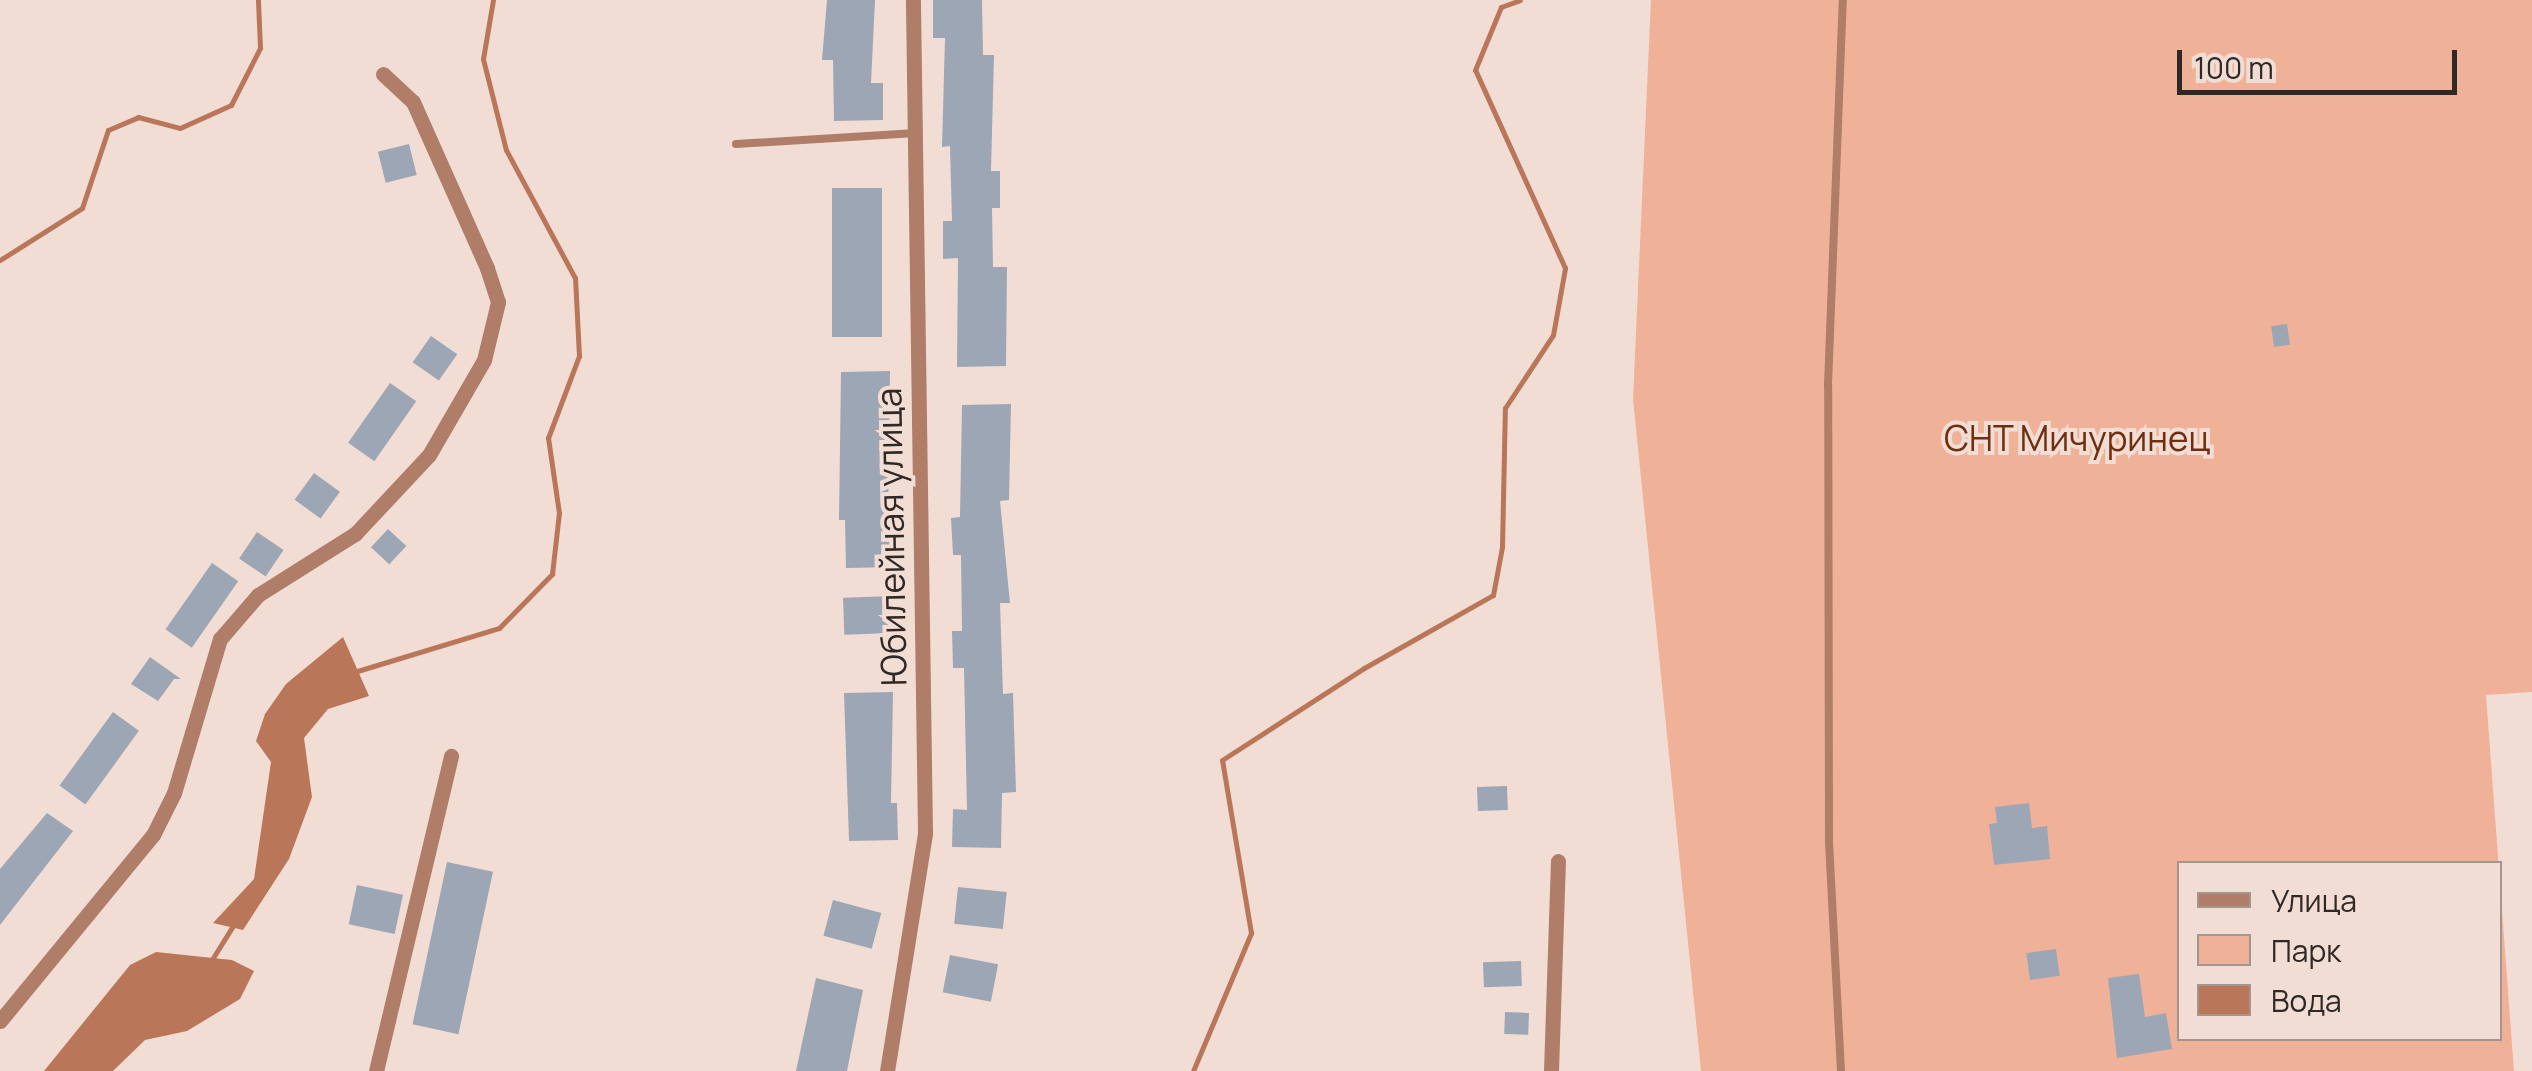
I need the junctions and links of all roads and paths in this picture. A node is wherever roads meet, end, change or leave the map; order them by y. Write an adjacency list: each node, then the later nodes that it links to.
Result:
1 (913, 0): 4 (street, Юбилейная улица)
2 (1843, 0): 12 (lane)
3 (383, 74): 8 (street)
4 (916, 133): 5 (lane); 10 (street, Юбилейная улица)
5 (736, 144)
6 (451, 756): 9 (street)
7 (1558, 860): 11 (street)
8 (0, 1021)
9 (376, 1071)
10 (887, 1071)
11 (1551, 1071)
12 (1840, 1071)

